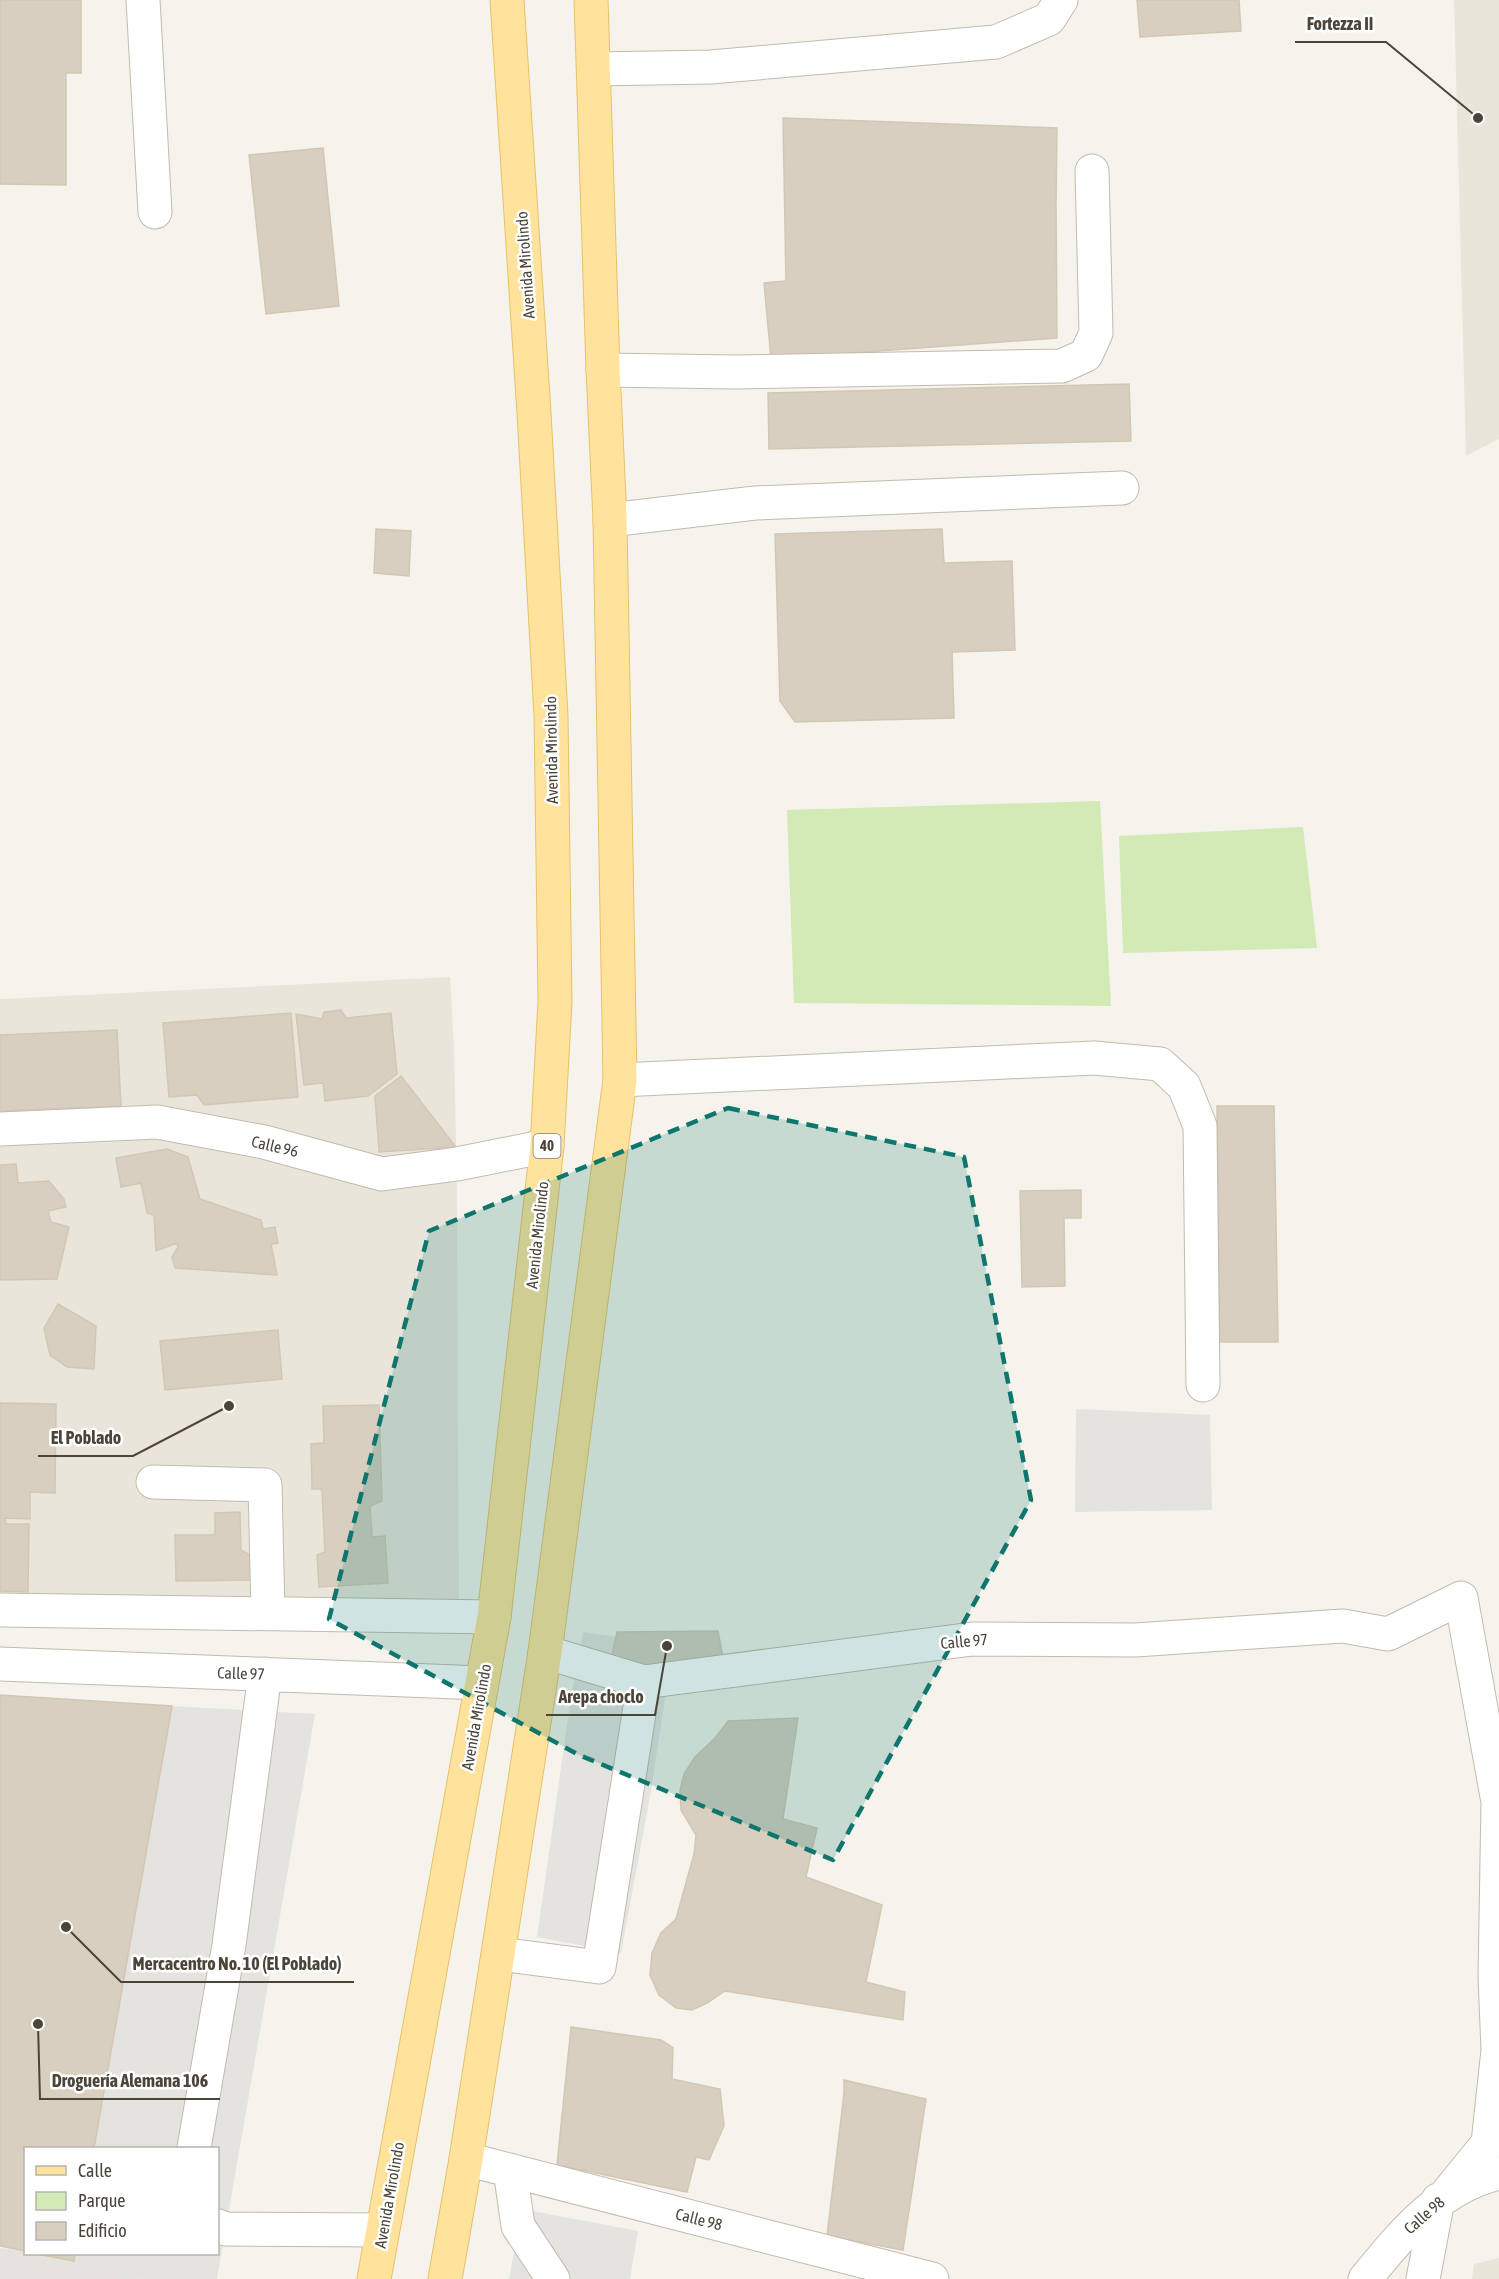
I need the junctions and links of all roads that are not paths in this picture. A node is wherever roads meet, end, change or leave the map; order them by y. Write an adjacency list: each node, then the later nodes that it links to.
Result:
1 (143, 0): 7 (street)
2 (507, 0): 13 (main road, Avenida Mirolindo / 40)
3 (591, 0): 5 (main road)
4 (1061, 0): 5 (street)
5 (595, 69): 8 (main road)
6 (1092, 171): 8 (street)
7 (155, 212)
8 (603, 370): 10 (main road)
9 (1122, 488): 10 (street)
10 (610, 520): 11 (main road)
11 (620, 1080): 14 (street); 19 (main road)
12 (0, 1129): 13 (street, Calle 96)
13 (547, 1146): 18 (main road, Avenida Mirolindo / 40)
14 (1203, 1385)
15 (153, 1482): 17 (street)
16 (0, 1610): 17 (street)
17 (268, 1613): 18 (street)
18 (494, 1617): 23 (main road, Avenida Mirolindo / 40)
19 (545, 1652): 22 (street, Calle 97); 24 (main road)
20 (0, 1664): 21 (street, Calle 97)
21 (265, 1674): 23 (street, Calle 97); 25 (street)
22 (644, 1682): 24 (street); 29 (street, Calle 97)
23 (482, 1683): 31 (main road, Avenida Mirolindo / 40)
24 (499, 1954): 26 (main road)
25 (194, 2147)
26 (466, 2159): 27 (street, Calle 98); 33 (main road)
27 (510, 2170): 34 (street); 35 (street, Calle 98)
28 (1499, 2173): 29 (street, Calle 98)
29 (1442, 2198): 36 (street, Calle 98); 37 (street)
30 (219, 2226): 31 (street)
31 (382, 2230): 32 (main road, Avenida Mirolindo / 40)
32 (374, 2279)
33 (445, 2279)
34 (553, 2279)
35 (932, 2279)
36 (1365, 2279)
37 (1423, 2279)

